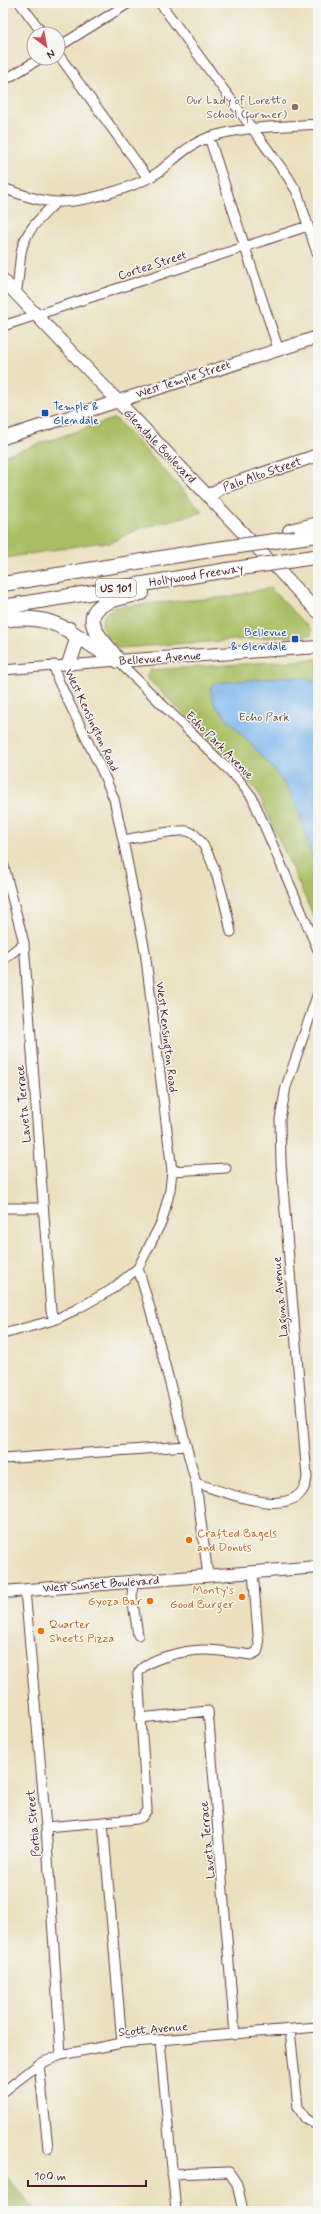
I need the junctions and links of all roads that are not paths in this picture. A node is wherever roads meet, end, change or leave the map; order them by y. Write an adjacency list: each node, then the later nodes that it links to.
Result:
1 (20, 3): 4 (street)
2 (129, 3): 5 (street)
3 (160, 3): 10 (street)
4 (37, 26)
5 (66, 42)
6 (66, 65): 12 (street)
7 (28, 66): 8 (street)
8 (3, 81)
9 (318, 124): 10 (street)
10 (251, 129): 11 (street); 15 (street)
11 (209, 137): 12 (street); 16 (street)
12 (148, 178): 14 (street)
13 (3, 188): 14 (street)
14 (56, 202): 19 (street)
15 (308, 226): 16 (street, Cortez Street); 17 (street)
16 (245, 246): 20 (street, Cortez Street); 23 (street)
17 (318, 256)
18 (3, 280): 19 (main road, Glendale Boulevard)
19 (16, 294): 20 (main road, Glendale Boulevard)
20 (37, 315): 21 (street, Cortez Street); 24 (main road, Glendale Boulevard)
21 (3, 326)
22 (318, 337): 23 (main road, West Temple Street)
23 (278, 348): 24 (main road, West Temple Street)
24 (117, 400): 25 (main road, West Temple Street); 27 (main road, Glendale Boulevard)
25 (3, 438)
26 (318, 455): 27 (main road, Palo Alto Street)
27 (208, 496): 35 (main road, Glendale Boulevard)
28 (318, 524): 29 (highway)
29 (293, 535): 30 (highway, Hollywood Freeway / US 101); 33 (highway, Hollywood Freeway / US 101, bridge)
30 (318, 535)
31 (316, 556): 32 (highway, Hollywood Freeway / US 101, bridge)
32 (228, 570): 34 (highway, Hollywood Freeway / US 101); 39 (highway)
33 (3, 584)
34 (3, 607)
35 (318, 612)
36 (3, 620): 37 (highway)
37 (69, 628): 39 (highway); 40 (highway)
38 (318, 647): 39 (main road, Bellevue Avenue)
39 (118, 661): 40 (street, Bellevue Avenue); 47 (street, Echo Park Avenue)
40 (69, 664): 41 (street, Bellevue Avenue)
41 (54, 666): 42 (street, Bellevue Avenue); 43 (street, West Kensington Road)
42 (3, 670)
43 (124, 840): 45 (street); 51 (street, West Kensington Road)
44 (3, 863): 46 (street, Laveta Terrace)
45 (231, 932)
46 (24, 944): 48 (street); 53 (street, Laveta Terrace)
47 (318, 950)
48 (3, 960)
49 (318, 993): 59 (street, Laguna Avenue)
50 (226, 1168): 51 (street)
51 (172, 1171): 54 (street, West Kensington Road)
52 (3, 1208): 53 (street)
53 (43, 1208): 55 (street, Laveta Terrace)
54 (138, 1268): 55 (street, West Kensington Road); 57 (street)
55 (54, 1320): 56 (street, West Kensington Road)
56 (3, 1334)
57 (186, 1446): 58 (street); 59 (street)
58 (3, 1459)
59 (196, 1483): 62 (street)
60 (318, 1568): 61 (main road, West Sunset Boulevard)
61 (254, 1572): 62 (main road, West Sunset Boulevard); 67 (street)
62 (208, 1576): 63 (main road, West Sunset Boulevard)
63 (133, 1582): 64 (main road, West Sunset Boulevard); 66 (street)
64 (25, 1590): 65 (main road, West Sunset Boulevard); 69 (street, Portia Street)
65 (3, 1592)
66 (138, 1635)
67 (140, 1718): 68 (street); 72 (street, Laveta Terrace)
68 (103, 1822): 69 (street); 74 (street)
69 (46, 1827): 75 (street, Portia Street)
70 (318, 2027): 71 (street, Scott Avenue)
71 (290, 2030): 72 (street, Scott Avenue); 78 (street)
72 (236, 2035): 73 (street, Scott Avenue)
73 (160, 2040): 74 (street, Scott Avenue); 80 (street)
74 (122, 2044): 75 (street, Scott Avenue)
75 (61, 2055): 76 (street, Scott Avenue)
76 (39, 2064): 77 (street, Scott Avenue); 79 (street)
77 (3, 2092)
78 (318, 2126)
79 (48, 2148)
80 (172, 2174): 81 (street); 82 (street)
81 (176, 2211)
82 (243, 2211)

